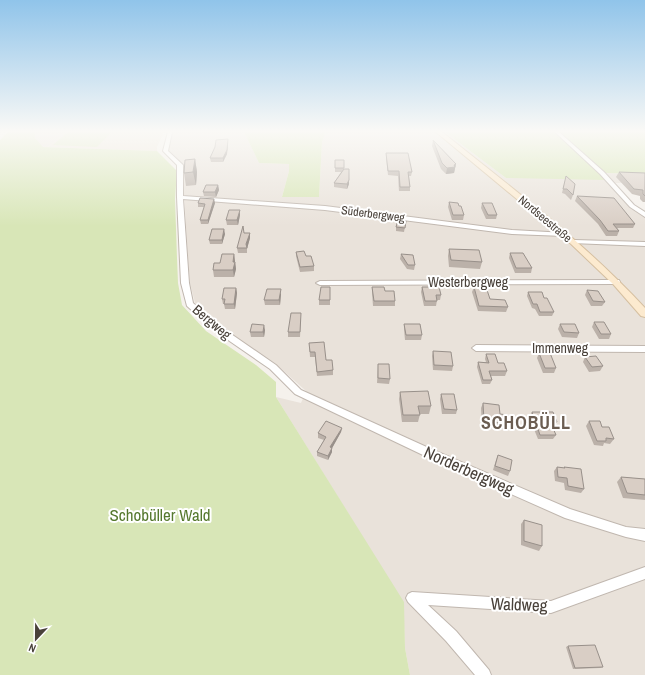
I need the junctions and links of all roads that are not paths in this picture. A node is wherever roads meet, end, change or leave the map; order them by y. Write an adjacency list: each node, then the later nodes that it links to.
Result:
1 (178, 164): 4 (street, Bergweg)
2 (478, 164): 6 (main road, Nordseestraße)
3 (592, 164): 5 (street)
4 (180, 197): 6 (street, Süderbergweg); 14 (street, Bergweg)
5 (645, 215)
6 (564, 234): 7 (main road, Nordseestraße)
7 (574, 242): 8 (street); 9 (main road, Nordseestraße)
8 (645, 244)
9 (616, 282): 10 (street, Westerbergweg); 11 (main road, Nordseestraße)
10 (320, 283)
11 (645, 314)
12 (476, 348): 13 (street, Immenweg)
13 (645, 349)
14 (298, 392): 15 (street, Norderbergweg)
15 (645, 535)
16 (645, 573): 17 (street, Waldweg)
17 (484, 675)

